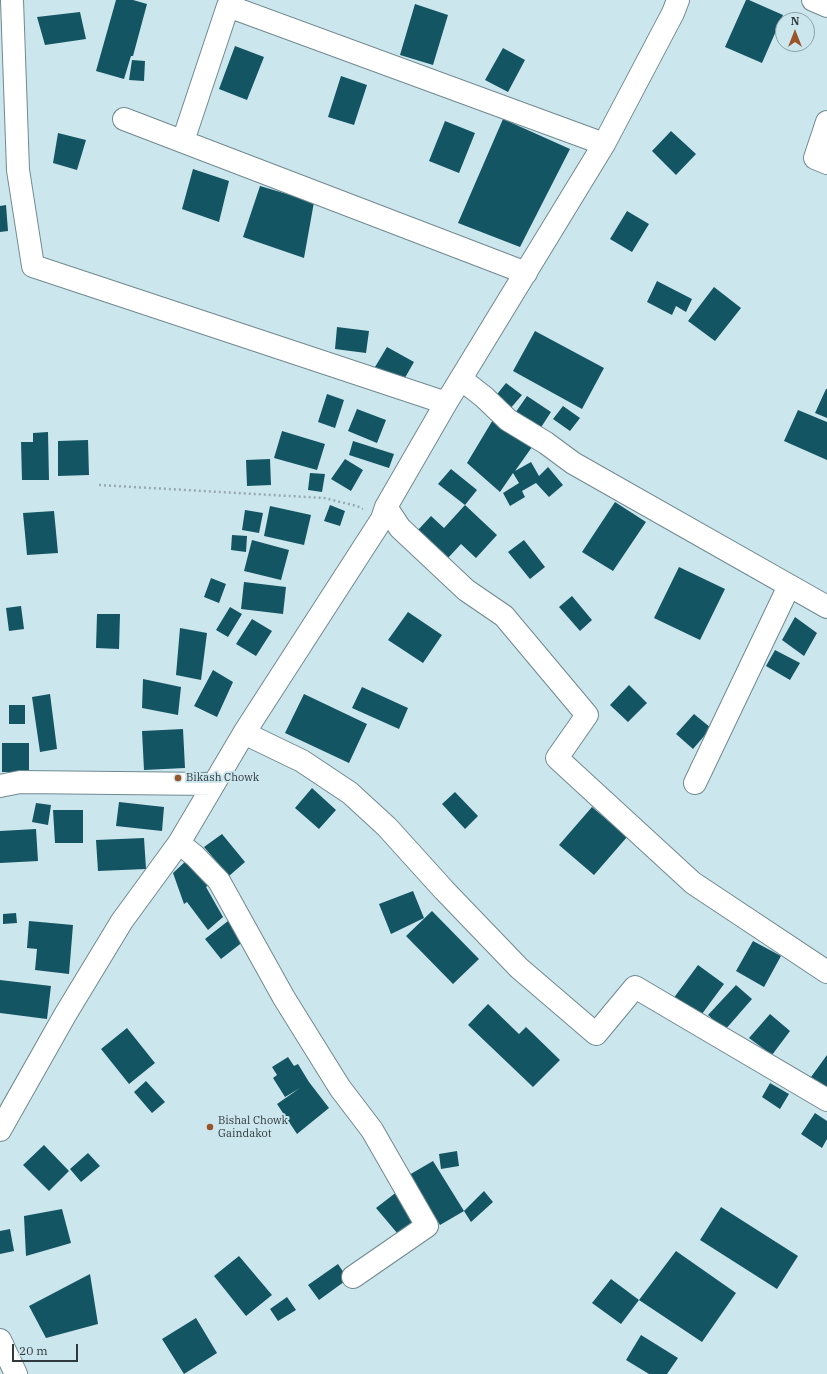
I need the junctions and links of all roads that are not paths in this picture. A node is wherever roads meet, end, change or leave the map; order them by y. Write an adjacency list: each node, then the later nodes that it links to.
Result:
1 (12, 0): 13 (street)
2 (678, 0): 9 (street)
3 (813, 0): 5 (street)
4 (222, 3): 8 (street); 9 (street)
5 (827, 6)
6 (124, 119): 8 (street)
7 (827, 122): 10 (street)
8 (182, 141): 11 (street)
9 (604, 144): 11 (street)
10 (827, 163)
11 (526, 273): 12 (street)
12 (461, 379): 13 (street); 15 (street)
13 (446, 403): 14 (street)
14 (384, 513): 17 (street); 22 (street)
15 (789, 586): 16 (street); 18 (street)
16 (827, 607)
17 (244, 733): 19 (street); 23 (street)
18 (695, 783)
19 (213, 784): 20 (street); 21 (street)
20 (0, 786)
21 (179, 843): 24 (street); 25 (street)
22 (827, 972)
23 (827, 1100)
24 (0, 1130)
25 (353, 1276)
26 (0, 1340): 27 (street)
27 (16, 1374)

